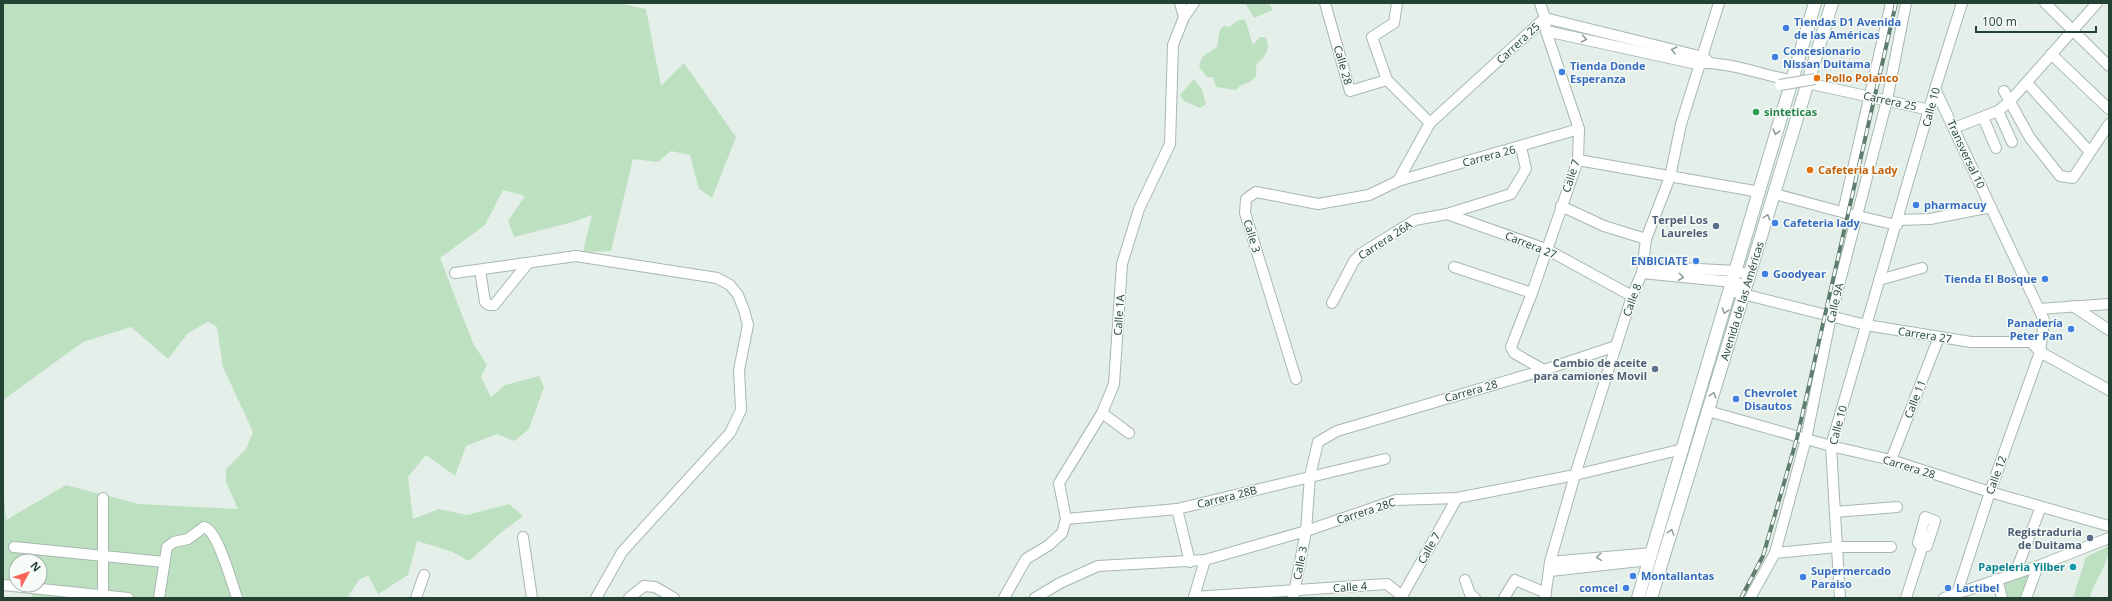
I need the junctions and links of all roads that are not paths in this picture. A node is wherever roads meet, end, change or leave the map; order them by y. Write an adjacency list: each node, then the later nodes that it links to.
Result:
1 (1180, 3): 14 (street)
2 (1194, 3): 14 (street, Calle 1A)
3 (1325, 3): 21 (street, Calle 28)
4 (1397, 3): 21 (street)
5 (1540, 3): 15 (street, Calle 7)
6 (1719, 3): 19 (street, Calle 8)
7 (1815, 3): 24 (main road, Avenida de las Américas)
8 (1832, 3): 22 (main road, Avenida de las Américas)
9 (1891, 3): 27 (street)
10 (1906, 3): 28 (street, Calle 9A)
11 (1962, 3): 25 (street, Calle 10)
12 (2045, 3): 16 (street)
13 (2097, 3): 16 (street)
14 (1184, 17): 80 (street, Calle 1A)
15 (1545, 18): 17 (street, Calle 7); 19 (street, Carrera 25, one-way to 15); 34 (street, Carrera 25)
16 (2073, 29): 18 (street); 20 (street)
17 (1546, 31): 19 (street, Carrera 25, one-way to 19); 37 (street, Calle 7)
18 (2051, 54): 23 (street); 30 (street)
19 (1705, 60): 24 (street, Carrera 25); 43 (street, Calle 8)
20 (2109, 66)
21 (1387, 80): 34 (street)
22 (1810, 80): 24 (street, bridge); 27 (street, Carrera 25); 46 (main road, Avenida de las Américas)
23 (2027, 83): 29 (street); 41 (street)
24 (1786, 85): 45 (main road, Avenida de las Américas, one-way to 45)
25 (1935, 89): 31 (street, Calle 10); 36 (street, Transversal 10)
26 (2004, 91): 29 (street)
27 (1870, 96): 28 (street, Carrera 25); 49 (street)
28 (1887, 100): 31 (street, Carrera 25); 51 (street, Calle 9A)
29 (2010, 101): 32 (street); 41 (street)
30 (2109, 109)
31 (1930, 110): 52 (street, Calle 10)
32 (1998, 111): 33 (street); 38 (street)
33 (1983, 117): 36 (street); 40 (street)
34 (1430, 122): 44 (street, Carrera 25)
35 (2109, 124): 41 (street)
36 (1954, 128): 48 (street, Transversal 10)
37 (1579, 129): 39 (street, Carrera 26); 42 (street, Calle 7)
38 (2012, 142)
39 (1521, 147): 44 (street, Carrera 26); 50 (street)
40 (1996, 148)
41 (2089, 151)
42 (1578, 160): 43 (street); 47 (street, Calle 7)
43 (1670, 177): 45 (street); 53 (street, Calle 8)
44 (1398, 181): 77 (street, Calle 3)
45 (1760, 192): 62 (main road, Avenida de las Américas)
46 (1775, 194): 49 (street); 63 (main road, Avenida de las Américas, one-way to 46)
47 (1561, 206): 53 (street); 54 (street, Calle 7)
48 (1991, 207): 52 (street); 69 (street, Transversal 10)
49 (1843, 212): 51 (street)
50 (1447, 214): 54 (street, Carrera 27); 66 (street, Carrera 26A)
51 (1856, 215): 52 (street); 70 (street, Calle 9A)
52 (1897, 222): 61 (street, Calle 10)
53 (1646, 239): 59 (street, Calle 8)
54 (1546, 249): 64 (street, Carrera 27); 65 (street, Calle 7)
55 (528, 263): 58 (street); 58 (street); 133 (street)
56 (1454, 267): 65 (street)
57 (1922, 268): 61 (street)
58 (480, 270): 60 (street)
59 (1643, 270): 62 (street, Carrera 27); 64 (street, Calle 8)
60 (456, 273)
61 (1879, 280): 71 (street, Calle 10)
62 (1733, 281): 63 (street, Carrera 27); 63 (street, Carrera 27); 85 (main road, Avenida de las Américas, one-way to 85)
63 (1746, 285): 70 (street, Carrera 27); 79 (main road, Avenida de las Américas, one-way to 63)
64 (1632, 296): 74 (street, Calle 8)
65 (1530, 297): 76 (street, Calle 7)
66 (1332, 303)
67 (2109, 304): 68 (street)
68 (2073, 306): 69 (street); 72 (street)
69 (2039, 308): 75 (street, Transversal 10)
70 (1832, 316): 71 (street, Carrera 27); 83 (street, Calle 9A)
71 (1866, 325): 73 (street, Carrera 27); 84 (street, Calle 10)
72 (2109, 330)
73 (1939, 337): 75 (street, Carrera 27); 87 (street, Calle 11)
74 (1616, 346): 76 (street, Carrera 28); 90 (street, Calle 8)
75 (2040, 352): 78 (street, Carrera 27); 92 (street, Calle 12)
76 (1544, 370): 82 (street, Carrera 28)
77 (1296, 379)
78 (2109, 390)
79 (1708, 411): 83 (street, Carrera 28); 89 (main road, Avenida de las Américas)
80 (1102, 413): 81 (street); 99 (street, Calle 1A)
81 (1129, 433)
82 (1325, 437): 91 (street, Calle 3)
83 (1806, 439): 84 (street, Carrera 28); 109 (street, Calle 9A)
84 (1831, 446): 87 (street, Carrera 28); 98 (street, Calle 10)
85 (1683, 449): 88 (main road, Avenida de las Américas); 90 (street, Carrera 28C)
86 (1385, 459): 91 (street, Carrera 28B)
87 (1892, 460): 92 (street, Carrera 28)
88 (1678, 465): 89 (main road); 110 (main road, Avenida de las Américas)
89 (1690, 469): 108 (main road, Avenida de las Américas, one-way to 89)
90 (1575, 475): 94 (street, Carrera 28C); 115 (street, Calle 8)
91 (1310, 476): 97 (street, Carrera 28B); 101 (street, Calle 3)
92 (1990, 492): 96 (street, Carrera 28); 124 (street, Calle 12)
93 (103, 498): 111 (street)
94 (1456, 498): 101 (street, Carrera 28C); 127 (street, Calle 7)
95 (1897, 507): 98 (street)
96 (2041, 507): 100 (street, Carrera 28); 117 (street)
97 (1177, 509): 99 (street, Carrera 28B); 114 (street)
98 (1835, 512): 107 (street, Calle 10)
99 (1066, 519): 136 (street)
100 (2109, 526)
101 (1306, 531): 112 (street, Carrera 28C); 122 (street, Calle 3)
102 (523, 536): 132 (street)
103 (2109, 538): 116 (street)
104 (1923, 545): 144 (street)
105 (14, 547): 111 (street)
106 (1891, 547): 107 (street)
107 (1837, 548): 109 (street); 143 (street, Calle 10)
108 (1665, 552): 110 (main road); 141 (main road, Avenida de las Américas)
109 (1775, 553): 142 (street, Calle 9A)
110 (1651, 554): 115 (street); 140 (main road, Avenida de las Américas)
111 (103, 555): 113 (street); 125 (street)
112 (1205, 560): 114 (street, Carrera 28C); 126 (street)
113 (164, 562): 129 (street); 130 (street)
114 (1190, 562): 137 (street, Carrera 28C)
115 (1550, 566): 123 (street, Calle 8)
116 (2038, 566): 117 (street); 147 (street)
117 (2015, 574): 119 (street)
118 (424, 575): 131 (street)
119 (1997, 579): 124 (street); 146 (street)
120 (1464, 580): 138 (street)
121 (3, 585): 125 (street)
122 (1294, 594): 126 (street, Calle 4); 127 (street, Calle 4)
123 (1545, 595): 139 (street)
124 (1957, 596): 145 (street)
125 (103, 597): 128 (street)
126 (1194, 597)
127 (1401, 597)
128 (128, 598)
129 (159, 598)
130 (237, 598)
131 (416, 598)
132 (532, 598)
133 (596, 598)
134 (629, 598): 135 (street)
135 (674, 598)
136 (1004, 598)
137 (1035, 598)
138 (1474, 598)
139 (1504, 598)
140 (1638, 598)
141 (1651, 598)
142 (1750, 598)
143 (1840, 598)
144 (1906, 598)
145 (1944, 598)
146 (2002, 598)
147 (2026, 598)

